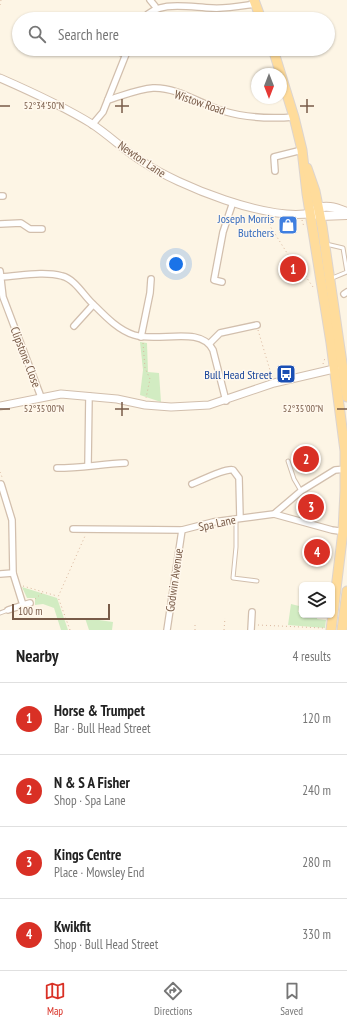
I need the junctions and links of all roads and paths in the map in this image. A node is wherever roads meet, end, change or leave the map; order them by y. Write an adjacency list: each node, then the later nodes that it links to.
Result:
1 (1, 0): 4 (path)
2 (150, 0): 5 (street)
3 (255, 2): 5 (street); 7 (main road)
4 (0, 5)
5 (154, 6): 6 (street)
6 (147, 12)
7 (259, 12)
8 (125, 56): 11 (street)
9 (275, 56): 12 (main road)
10 (0, 78): 13 (street, Newton Lane)
11 (108, 100): 12 (street, Wistow Road); 13 (street)
12 (294, 117): 14 (main road)
13 (92, 125): 17 (street, Newton Lane)
14 (302, 150): 15 (main road); 16 (street)
15 (305, 163): 18 (main road); 18 (main road)
16 (275, 170)
17 (233, 202): 19 (street, Newton Lane); 26 (street)
18 (316, 209): 19 (street, Newton Lane); 20 (main road); 23 (main road); 23 (main road)
19 (273, 211): 27 (path)
20 (347, 214)
21 (0, 224): 22 (street)
22 (42, 229)
23 (320, 242): 27 (main road); 27 (lane)
24 (1, 274): 28 (street); 36 (street, Clipstone Close)
25 (150, 279): 31 (street)
26 (222, 282)
27 (324, 282): 33 (main road)
28 (93, 305): 29 (street); 31 (street)
29 (74, 326)
30 (257, 326): 32 (street); 34 (path)
31 (141, 337): 32 (street); 39 (path)
32 (210, 343): 38 (street)
33 (339, 368): 34 (street); 37 (main road); 45 (main road)
34 (274, 383): 38 (street)
35 (89, 396): 36 (street); 39 (street); 43 (street)
36 (42, 397): 40 (street)
37 (347, 397)
38 (226, 401): 39 (street)
39 (145, 405)
40 (0, 406)
41 (288, 461): 49 (lane)
42 (125, 463): 43 (street)
43 (88, 465): 44 (street)
44 (57, 468)
45 (346, 469): 48 (main road); 49 (street)
46 (1, 484): 57 (street)
47 (192, 484): 51 (street)
48 (346, 490): 55 (main road)
49 (301, 491): 50 (street)
50 (274, 514): 51 (street, Spa Lane); 55 (street)
51 (238, 518): 54 (street, Spa Lane); 59 (lane)
52 (74, 529): 53 (street, Spa Lane)
53 (88, 530): 54 (street, Spa Lane); 63 (path)
54 (182, 530): 74 (street, Godwin Avenue)
55 (345, 531): 56 (main road)
56 (344, 551): 72 (main road)
57 (13, 573): 58 (street); 60 (street)
58 (0, 574)
59 (257, 581)
60 (17, 584): 62 (path); 65 (street)
61 (347, 591): 77 (main road)
62 (43, 592): 63 (path); 64 (path)
63 (58, 597): 73 (path)
64 (30, 603): 65 (street)
65 (23, 605): 66 (street)
66 (8, 610): 68 (lane)
67 (252, 612): 71 (street)
68 (0, 613)
69 (225, 618): 76 (path)
70 (195, 624): 75 (path)
71 (251, 627): 72 (path)
72 (331, 629)
73 (70, 630)
74 (167, 630)
75 (194, 630)
76 (224, 630)
77 (342, 630)

